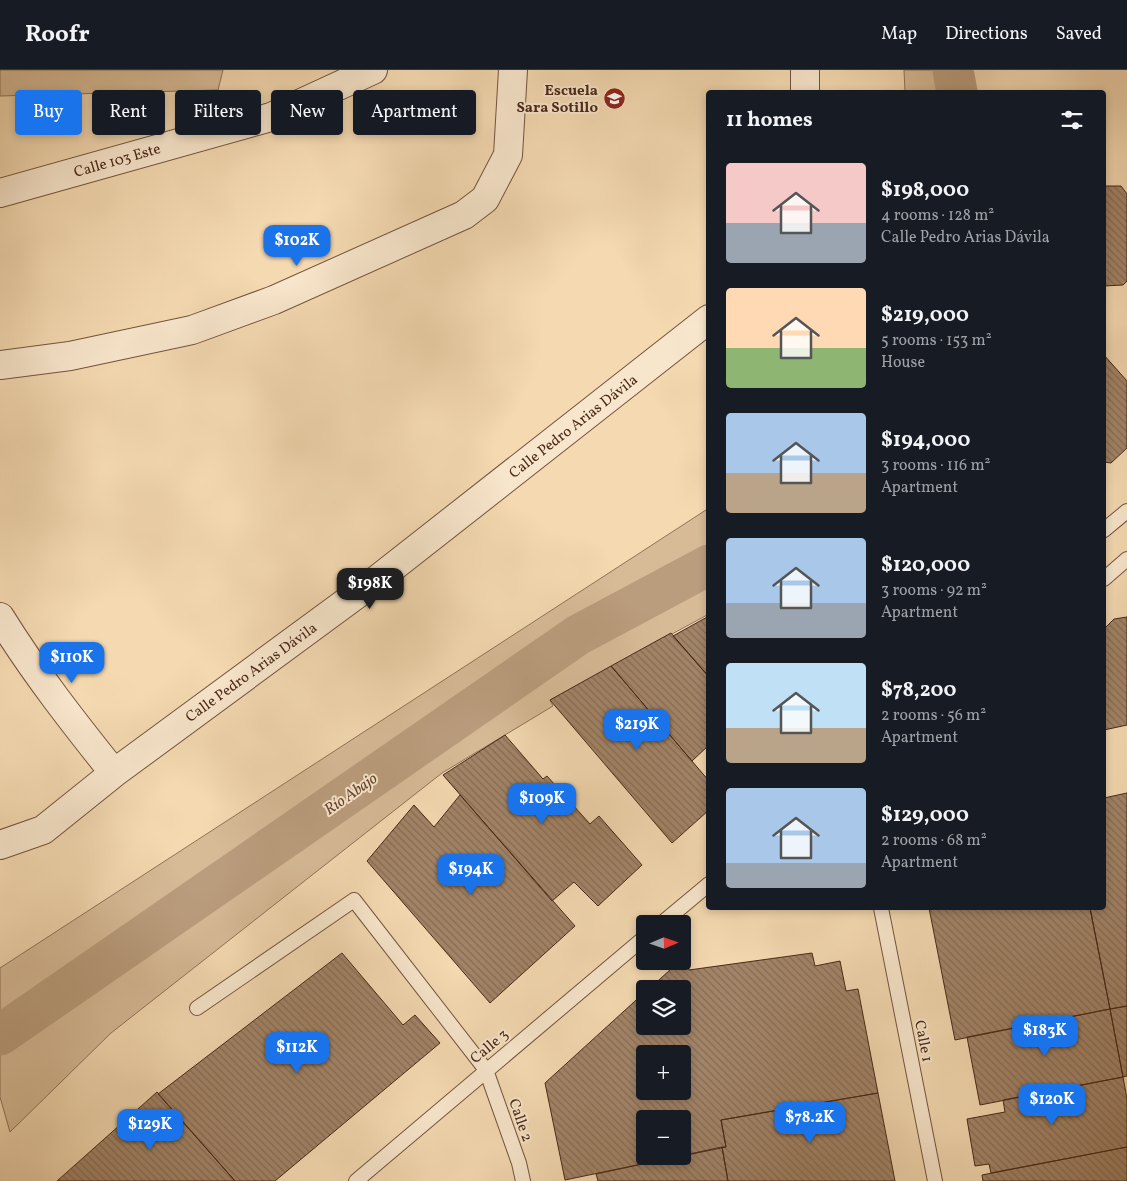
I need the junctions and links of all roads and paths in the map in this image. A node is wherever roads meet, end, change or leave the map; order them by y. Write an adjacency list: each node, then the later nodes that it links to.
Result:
1 (373, 70): 5 (street, Calle 103 Este)
2 (513, 70): 7 (street)
3 (805, 70): 4 (street)
4 (805, 90)
5 (0, 193)
6 (706, 321): 13 (street, Calle Pedro Arias Dávila)
7 (0, 365)
8 (1127, 510): 9 (lane)
9 (1106, 528)
10 (1127, 559): 11 (lane)
11 (1106, 577)
12 (0, 617): 13 (street)
13 (114, 773): 14 (street, Calle Pedro Arias Dávila)
14 (0, 845)
15 (706, 886): 17 (lane)
16 (881, 910): 23 (lane, Calle 1)
17 (672, 915)
18 (636, 945): 20 (lane, Calle 3)
19 (197, 1008): 20 (lane, Calle 2)
20 (486, 1070): 21 (lane, Calle 3); 22 (lane, Calle 2)
21 (356, 1181)
22 (522, 1181)
23 (935, 1181)

